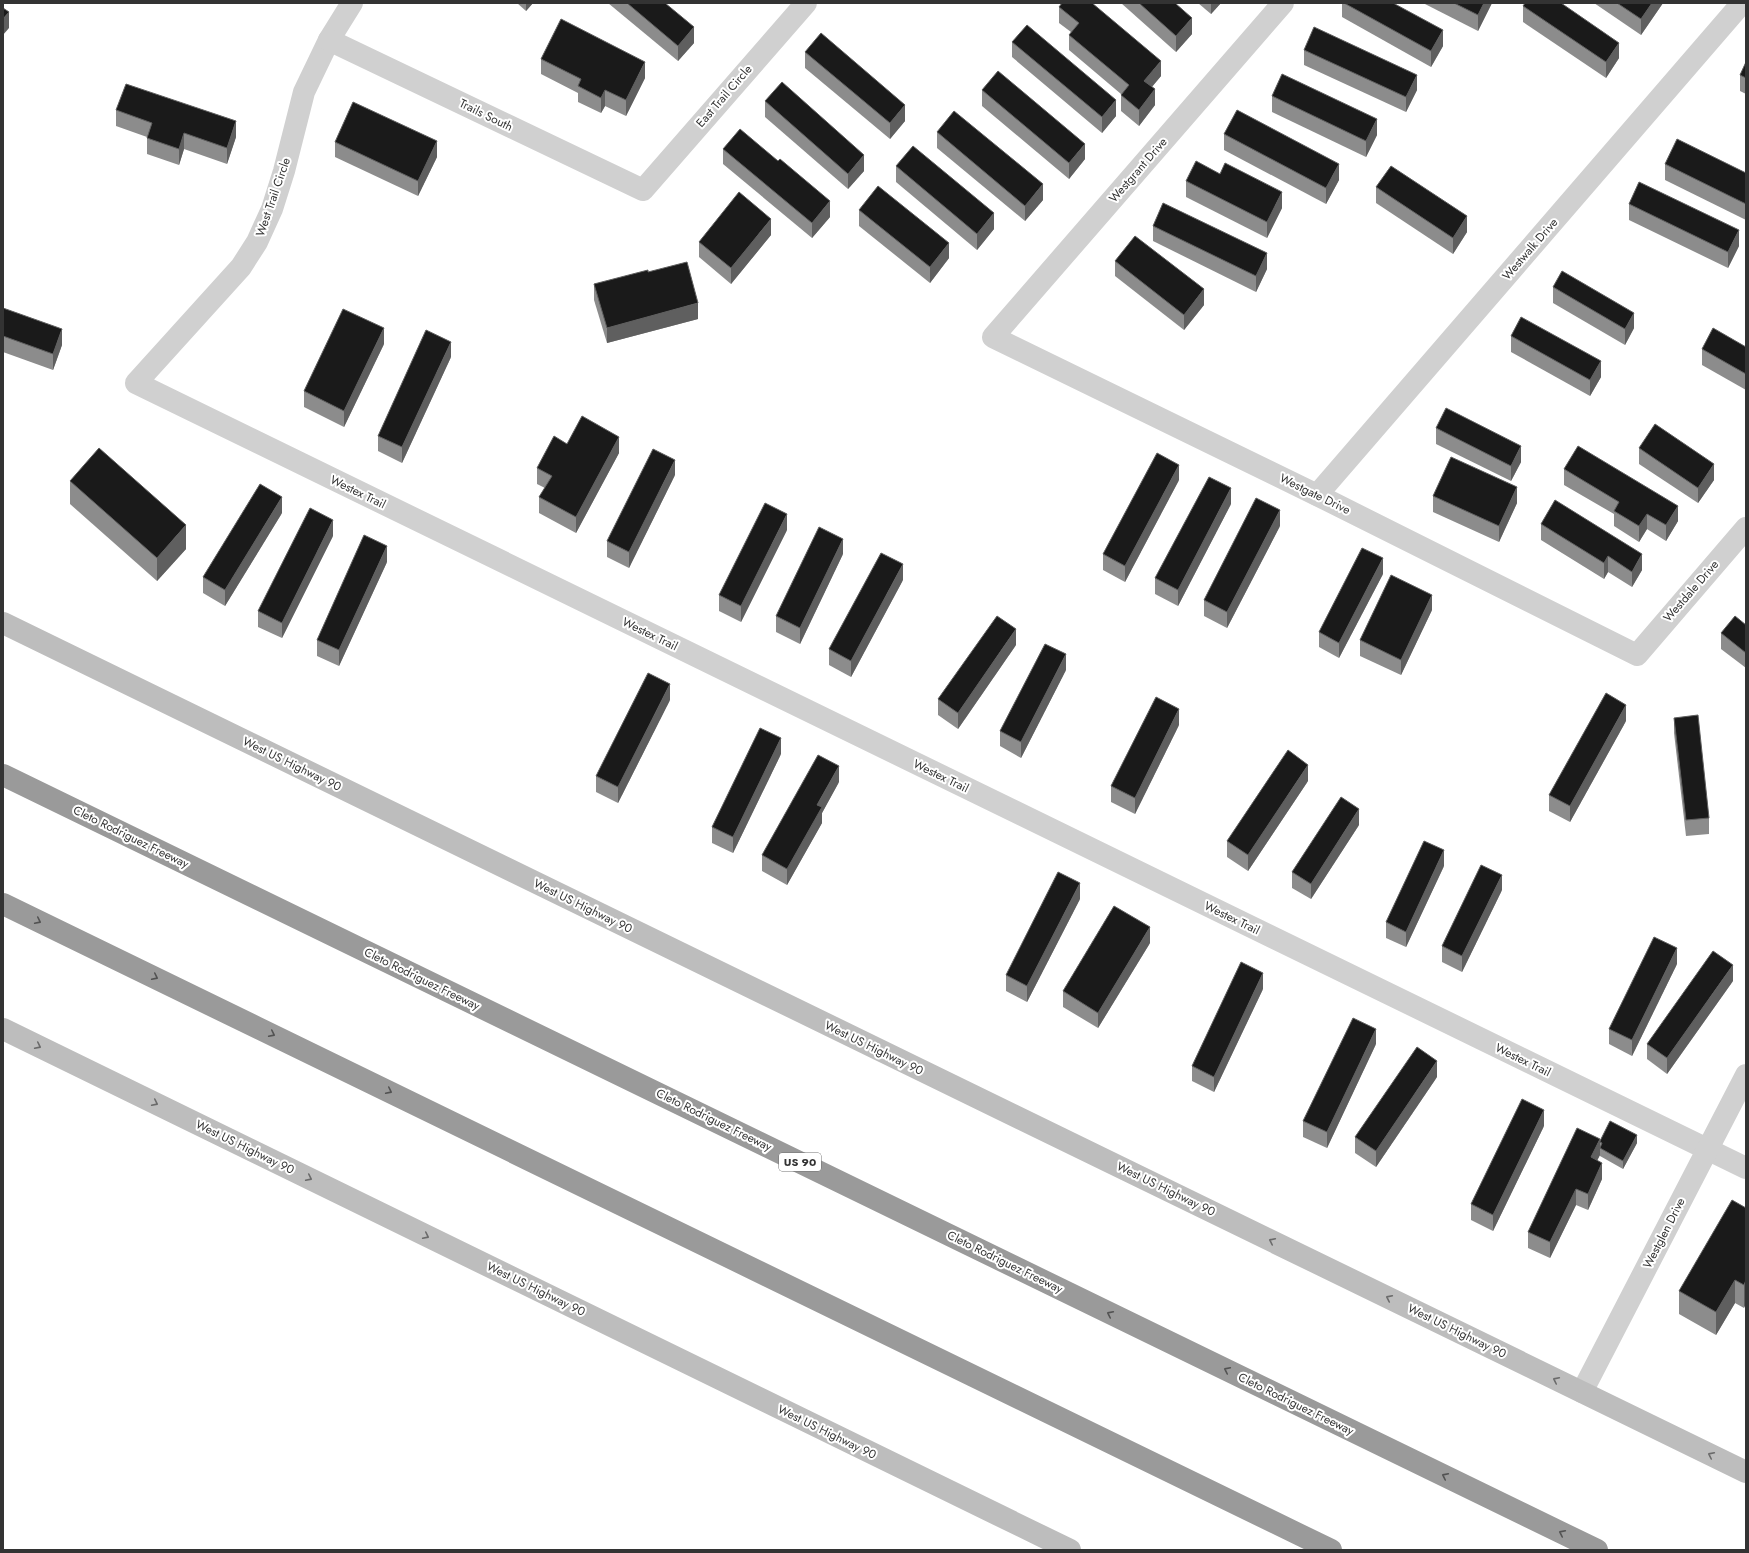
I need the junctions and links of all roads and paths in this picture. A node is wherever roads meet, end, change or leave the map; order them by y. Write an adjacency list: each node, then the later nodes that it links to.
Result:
1 (352, 3): 5 (street, West Trail Circle)
2 (806, 3): 6 (street, East Trail Circle)
3 (1283, 3): 7 (street, Westgrant Drive)
4 (1742, 3): 9 (street, Westwalk Drive)
5 (329, 40): 6 (street, Trails South); 8 (street, West Trail Circle)
6 (643, 190)
7 (993, 337): 9 (street, Westgate Drive)
8 (136, 383): 17 (street, Westex Trail)
9 (1317, 495): 12 (street, Westgate Drive)
10 (1746, 528): 12 (street, Westdale Drive)
11 (3, 623): 19 (main road, West US Highway 90, one-way to 11)
12 (1637, 655)
13 (3, 775): 23 (highway, Cleto Rodriguez Freeway / US 90, one-way to 13)
14 (3, 904): 22 (highway, one-way to 22)
15 (3, 1029): 21 (main road, West US Highway 90, one-way to 21)
16 (1746, 1075): 17 (street, Westglen Drive)
17 (1707, 1150): 18 (street, Westex Trail); 19 (street, Westglen Drive)
18 (1746, 1168)
19 (1582, 1392): 20 (main road, West US Highway 90, one-way to 19)
20 (1746, 1472)
21 (1070, 1550)
22 (1331, 1550)
23 (1597, 1550)

